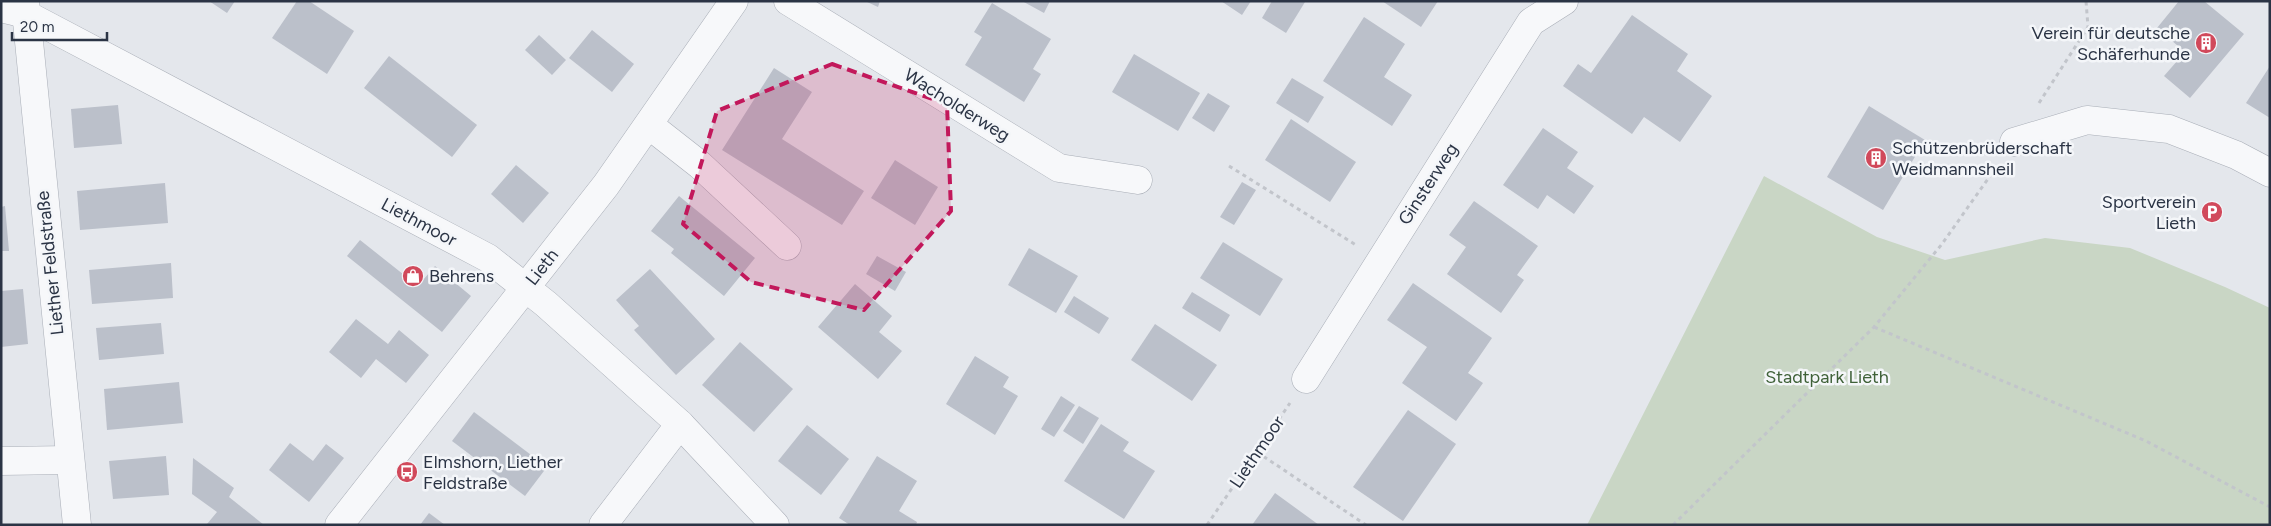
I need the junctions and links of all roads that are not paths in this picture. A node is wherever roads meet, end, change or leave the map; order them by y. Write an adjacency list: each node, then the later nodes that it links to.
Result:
1 (734, 1): 5 (street, Lieth)
2 (788, 1): 8 (street, Wacholderweg)
3 (1564, 1): 11 (street, Ginsterweg)
4 (17, 8): 10 (street, Liethmoor); 13 (street, Liether Feldstraße)
5 (649, 125): 9 (street); 10 (street, Lieth)
6 (2014, 142): 7 (street)
7 (2270, 174)
8 (1138, 180)
9 (787, 246)
10 (526, 288): 12 (street, Liethmoor); 16 (street, Lieth)
11 (1306, 379)
12 (680, 424): 17 (street); 18 (street, Liethmoor)
13 (69, 460): 14 (street); 15 (street, Liether Feldstraße)
14 (1, 461)
15 (77, 525)
16 (339, 525)
17 (603, 525)
18 (775, 525)

